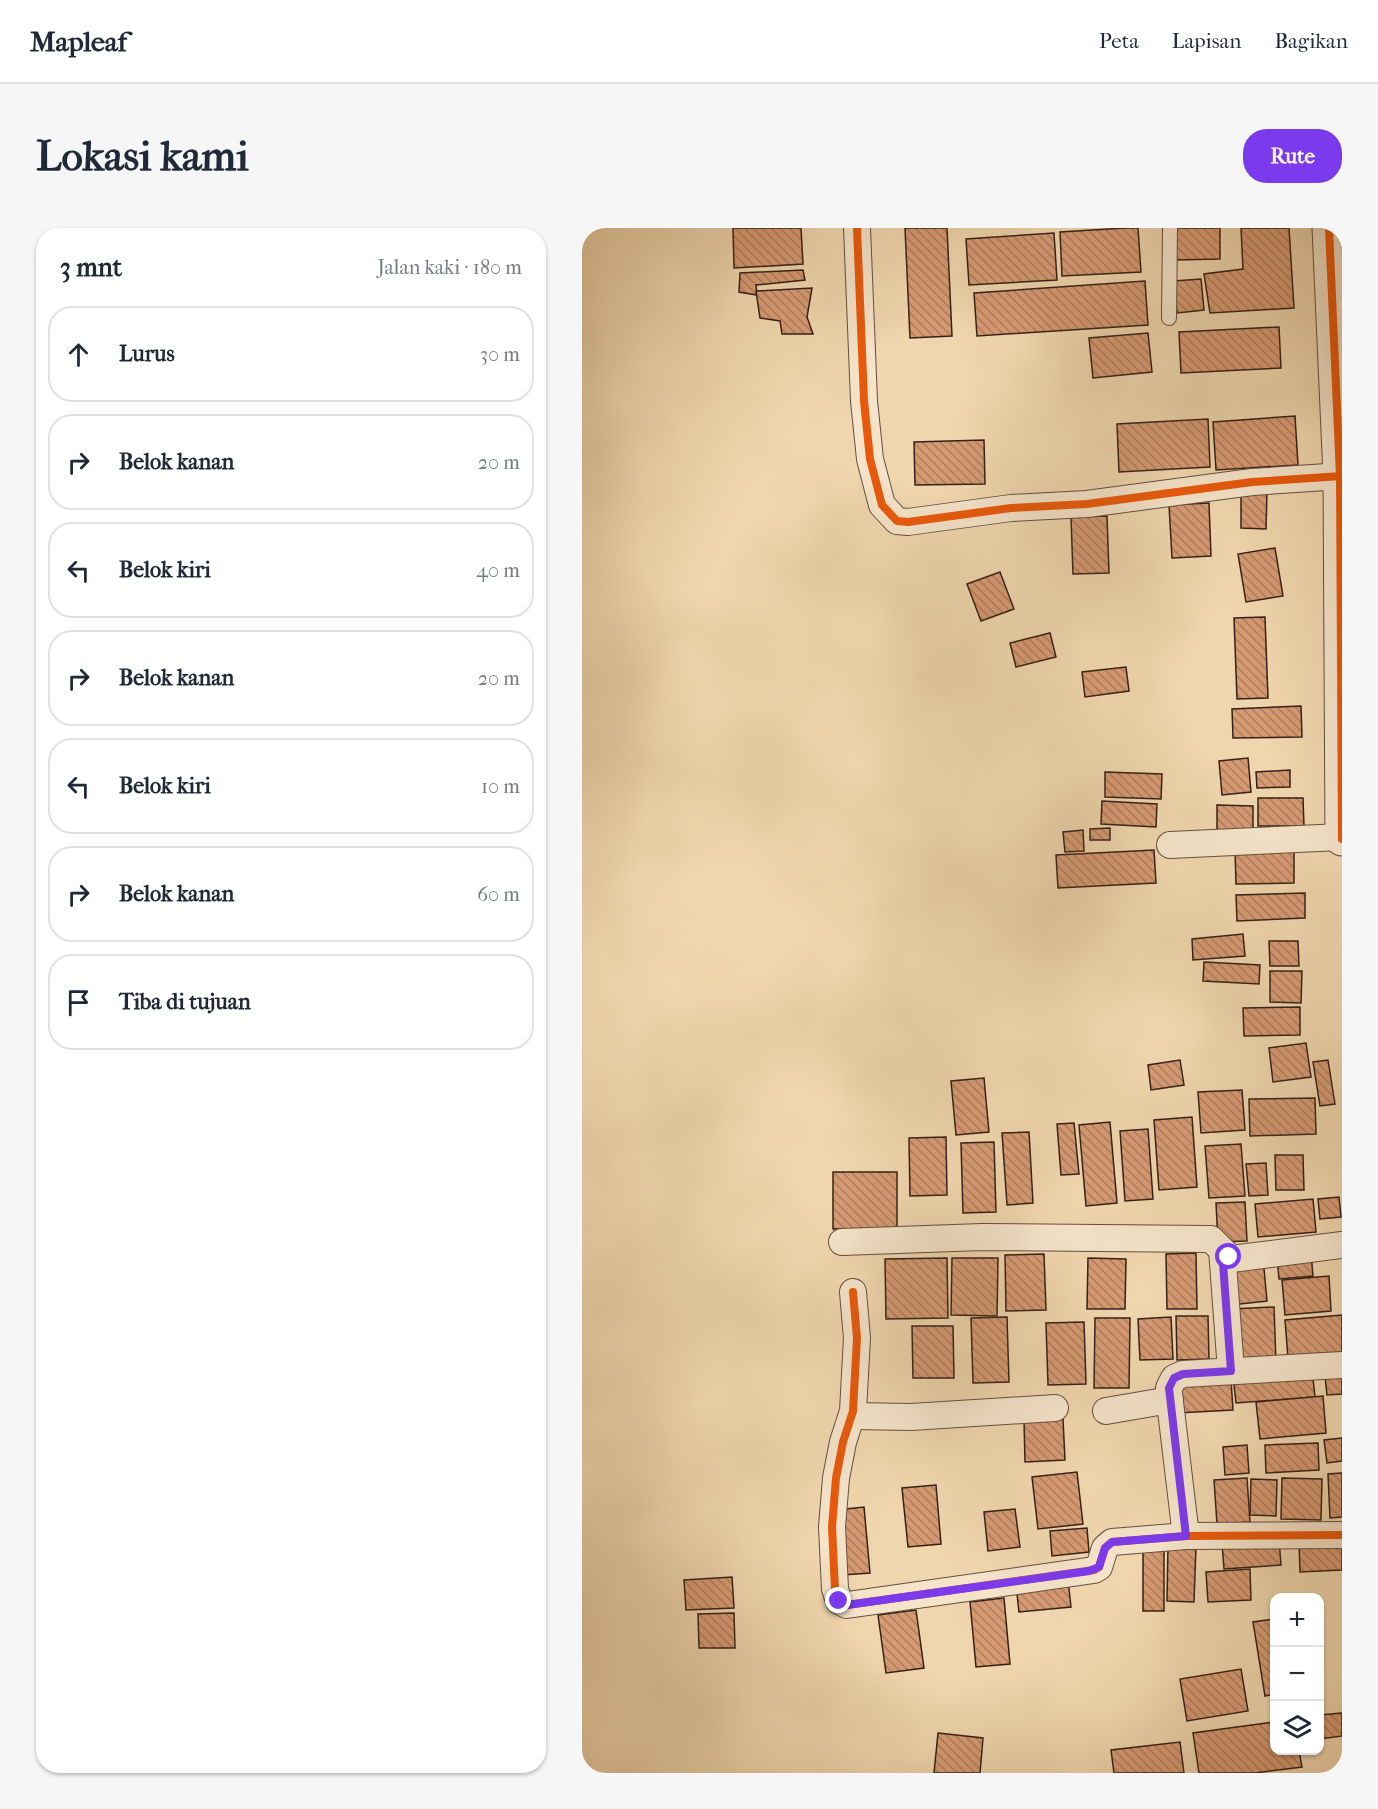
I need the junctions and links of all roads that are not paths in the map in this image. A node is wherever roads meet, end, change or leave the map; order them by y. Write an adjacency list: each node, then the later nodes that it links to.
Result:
1 (857, 228): 5 (street)
2 (1170, 228): 4 (lane)
3 (1329, 228): 5 (street)
4 (1169, 318)
5 (1341, 476): 6 (street)
6 (1342, 838): 7 (street)
7 (1170, 845)
8 (842, 1242): 10 (street)
9 (1342, 1245): 10 (street)
10 (1222, 1250): 13 (street)
11 (853, 1292): 17 (street)
12 (1342, 1365): 13 (street)
13 (1231, 1371): 14 (street)
14 (1170, 1400): 16 (street); 19 (street)
15 (1055, 1408): 17 (street)
16 (1106, 1411)
17 (852, 1416): 19 (street)
18 (1342, 1534): 19 (street)
19 (1186, 1536)

